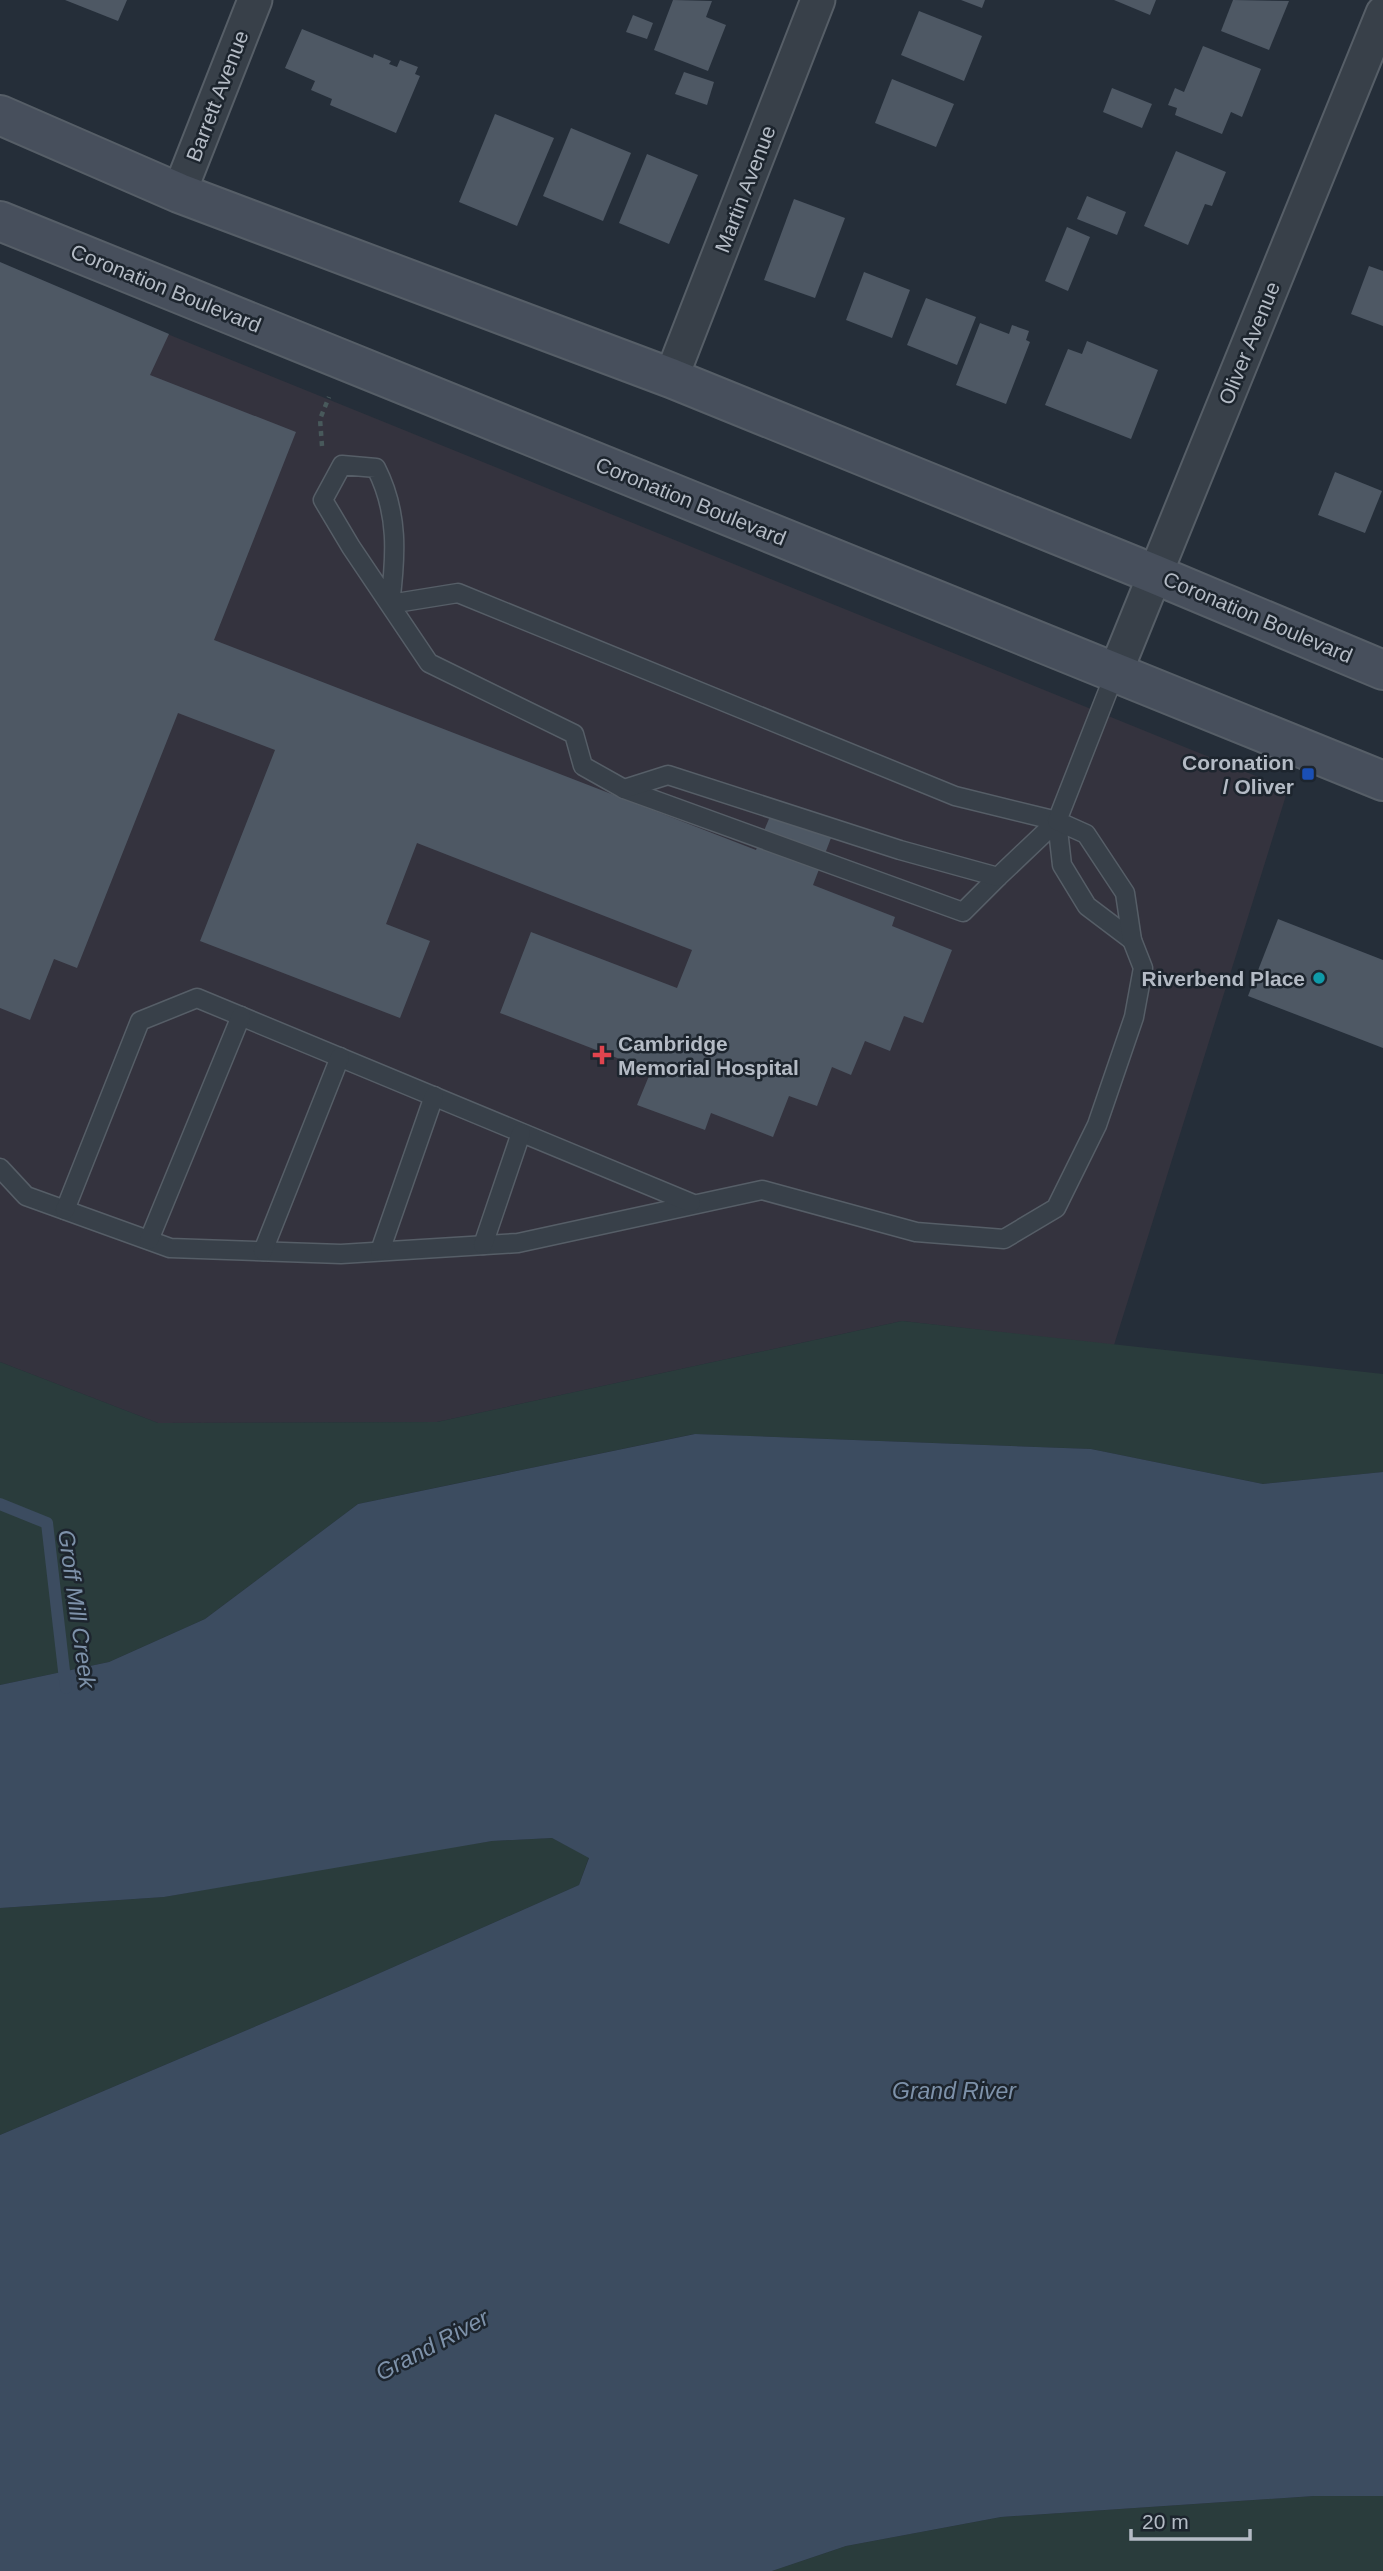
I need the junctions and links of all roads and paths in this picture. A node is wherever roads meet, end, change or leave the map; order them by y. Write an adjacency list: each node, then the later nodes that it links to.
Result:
1 (255, 0): 5 (street, Barrett Avenue)
2 (818, 0): 7 (street, Martin Avenue)
3 (1383, 13): 10 (street, Oliver Avenue)
4 (0, 115): 5 (main road, Coronation Boulevard)
5 (179, 193): 7 (main road, Coronation Boulevard)
6 (0, 220): 13 (main road, Coronation Boulevard)
7 (671, 378): 10 (main road, Coronation Boulevard)
8 (333, 387): 9 (path)
9 (322, 449)
10 (1154, 573): 12 (main road, Coronation Boulevard); 13 (street, Oliver Avenue)
11 (390, 604): 11 (lane); 15 (lane); 16 (lane)
12 (1383, 670)
13 (1115, 673): 14 (main road, Coronation Boulevard); 16 (lane)
14 (1383, 781)
15 (624, 789): 17 (lane); 17 (lane)
16 (1058, 821): 17 (lane); 18 (lane); 18 (lane)
17 (998, 877)
18 (1132, 940): 24 (lane)
19 (241, 1016): 20 (lane); 25 (lane); 26 (lane)
20 (340, 1057): 21 (lane); 28 (lane)
21 (434, 1096): 22 (lane); 29 (lane)
22 (521, 1133): 24 (lane); 27 (lane)
23 (0, 1168): 25 (lane)
24 (691, 1203): 27 (lane)
25 (65, 1210): 26 (lane)
26 (149, 1240): 28 (lane)
27 (483, 1245): 29 (lane)
28 (263, 1251): 29 (lane)
29 (380, 1251)

